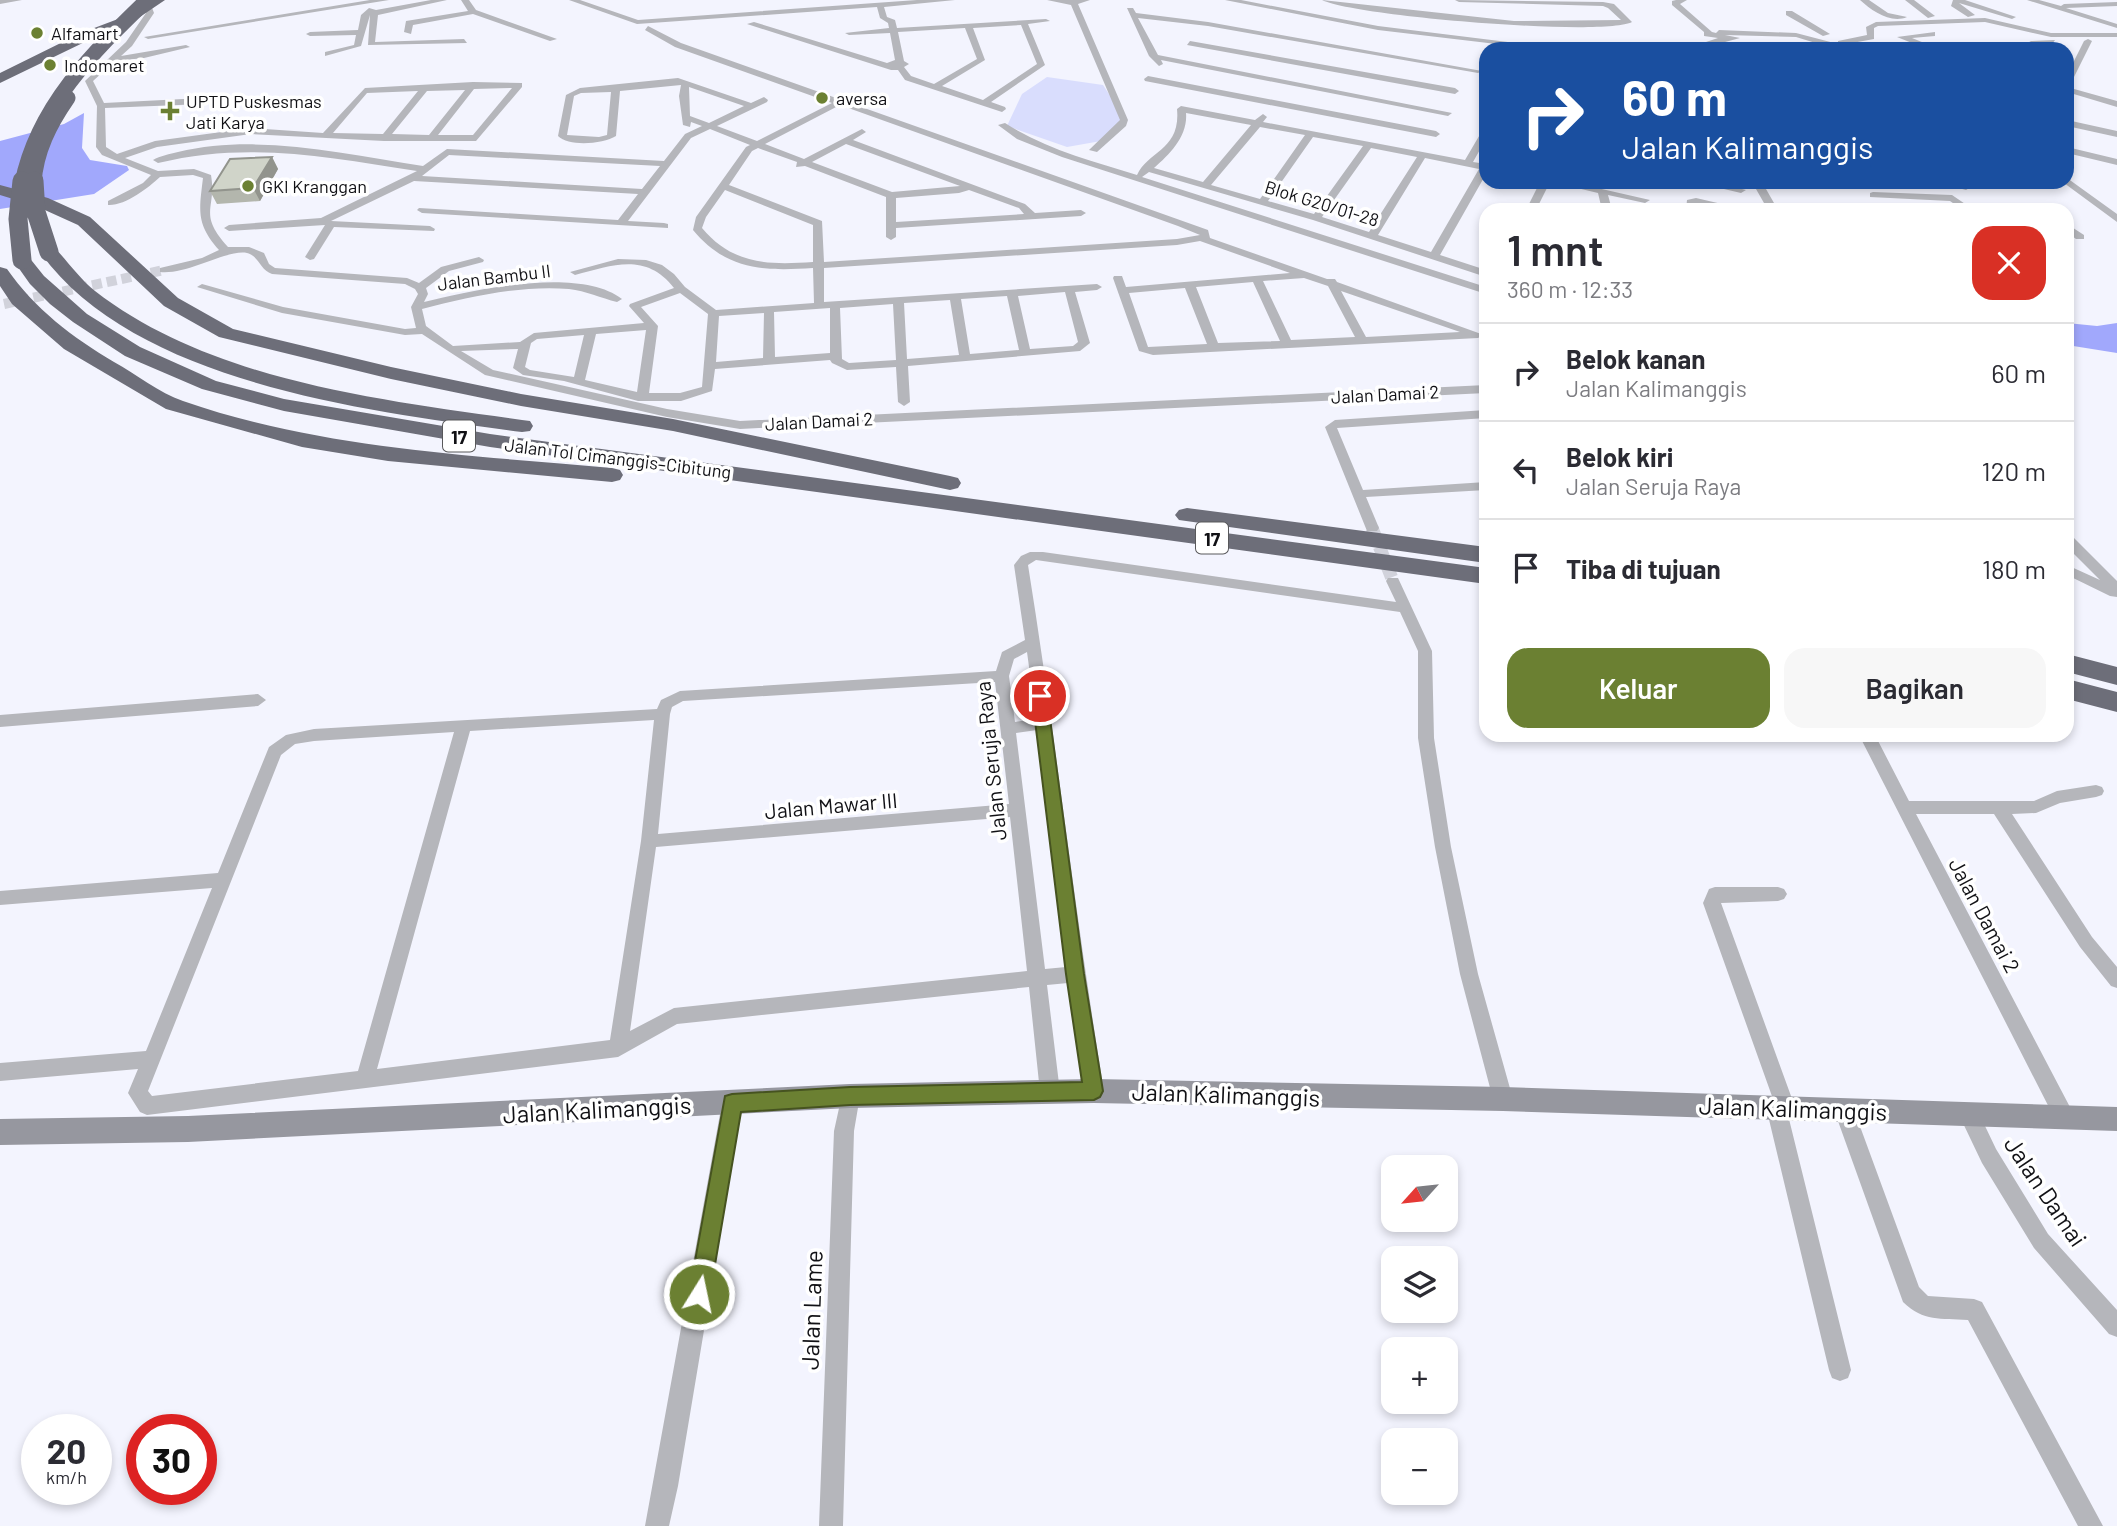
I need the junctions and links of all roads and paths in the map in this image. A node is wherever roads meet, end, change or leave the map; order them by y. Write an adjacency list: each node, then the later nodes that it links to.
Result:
1 (18, 0): 18 (street)
2 (166, 0): 227 (highway, Jalan Tol Cimanggis–Cibitung / 17, bridge)
3 (385, 0): 51 (street)
4 (428, 0): 44 (street)
5 (443, 0): 66 (street)
6 (465, 0): 27 (street)
7 (573, 0): 40 (street)
8 (951, 0): 24 (street)
9 (1051, 0): 20 (street)
10 (1086, 0): 20 (street)
11 (1229, 0): 33 (street)
12 (1326, 0): 21 (street)
13 (1459, 0): 21 (street)
14 (1683, 0): 47 (street)
15 (1864, 0): 32 (street)
16 (1909, 0): 32 (street)
17 (2031, 0): 23 (street)
18 (0, 2)
19 (149, 2): 73 (street); 79 (highway); 81 (highway); 227 (highway, Jalan Tol Cimanggis–Cibitung / 17, bridge)
20 (1074, 2): 120 (street)
21 (1360, 3): 30 (street)
22 (2117, 6): 23 (street)
23 (2060, 7): 42 (street)
24 (897, 8): 25 (street); 43 (street)
25 (881, 9): 40 (street); 43 (street)
26 (1996, 11): 31 (street); 31 (street); 39 (street)
27 (473, 12): 28 (street); 52 (street)
28 (407, 13)
29 (1788, 13): 62 (street)
30 (1346, 15): 33 (street); 38 (street)
31 (1971, 15): 32 (street)
32 (1931, 16)
33 (1330, 19): 38 (street)
34 (1046, 21): 35 (street)
35 (1024, 23): 41 (street); 95 (street)
36 (751, 24): 76 (street)
37 (1208, 24): 53 (street); 67 (street); 74 (street)
38 (1352, 24): 57 (street)
39 (2035, 24)
40 (650, 25): 94 (street)
41 (968, 26): 43 (street); 87 (street)
42 (2117, 26)
43 (893, 27): 45 (street); 76 (street)
44 (361, 32): 46 (street); 68 (street)
45 (849, 33)
46 (310, 34)
47 (1708, 34): 49 (street); 58 (street)
48 (1932, 34): 64 (street)
49 (1723, 35): 59 (street); 60 (street); 61 (street)
50 (2117, 35): 63 (street)
51 (148, 37)
52 (554, 38)
53 (1302, 40): 70 (street); 72 (street)
54 (464, 41): 66 (street)
55 (2088, 41): 56 (street); 65 (street); 78 (street)
56 (2117, 41)
57 (1487, 42)
58 (1708, 42)
59 (1717, 42)
60 (1790, 42)
61 (1830, 42)
62 (1838, 42)
63 (1854, 42)
64 (1915, 42)
65 (2060, 42)
66 (373, 43): 68 (street)
67 (1190, 43): 72 (street); 74 (street)
68 (356, 46): 71 (street)
69 (186, 47): 73 (street)
70 (1349, 48): 77 (street); 80 (street)
71 (328, 54)
72 (1284, 58): 75 (street)
73 (114, 59): 98 (street)
74 (1174, 59): 83 (street)
75 (1307, 64): 77 (street); 83 (street)
76 (900, 65): 87 (street)
77 (1329, 67): 90 (street)
78 (2074, 69)
79 (0, 70)
80 (1478, 71)
81 (0, 79)
82 (1148, 79): 96 (street)
83 (1292, 82): 96 (street); 101 (street)
84 (685, 83): 88 (street); 99 (street); 102 (street)
85 (473, 85): 86 (street); 115 (street); 115 (street)
86 (426, 87): 89 (street); 114 (street)
87 (935, 87): 95 (street)
88 (616, 89): 88 (street)
89 (379, 90): 111 (street); 112 (street)
90 (1455, 91)
91 (2074, 91): 97 (street)
92 (764, 100): 99 (street)
93 (203, 101): 98 (street)
94 (838, 103): 117 (street); 163 (street)
95 (984, 103): 100 (street)
96 (1275, 103): 103 (street); 109 (street)
97 (2117, 104)
98 (101, 106): 123 (street)
99 (751, 106): 106 (street)
100 (1002, 109)
101 (1448, 113)
102 (686, 117): 106 (street); 113 (street)
103 (1257, 124): 108 (street); 138 (street); 138 (street, Blok G20/01-28)
104 (1002, 125): 195 (street)
105 (2074, 125): 110 (street)
106 (706, 127): 113 (street); 117 (street)
107 (862, 132): 116 (street)
108 (1310, 134): 118 (street); 150 (street)
109 (1436, 134)
110 (2117, 134)
111 (325, 136): 112 (street); 123 (street)
112 (338, 136): 114 (street)
113 (688, 136): 127 (street)
114 (384, 138): 115 (street)
115 (431, 138)
116 (847, 141): 125 (street); 137 (street)
117 (753, 146): 125 (street); 130 (street); 136 (street)
118 (1368, 146): 122 (street); 159 (street)
119 (1479, 147): 128 (street)
120 (1094, 150)
121 (2074, 154): 126 (street)
122 (1422, 156): 128 (street); 170 (street)
123 (116, 158): 133 (street)
124 (158, 160): 131 (street)
125 (806, 162): 130 (street); 146 (street)
126 (2113, 162): 132 (street)
127 (666, 164): 131 (street); 143 (street)
128 (1467, 164): 129 (street)
129 (1479, 166)
130 (794, 167): 146 (street)
131 (425, 169): 134 (street)
132 (2117, 170)
133 (157, 174): 151 (street); 176 (street)
134 (413, 178): 143 (street); 161 (street)
135 (1479, 179): 177 (street)
136 (724, 186): 180 (street); 180 (street)
137 (971, 186): 146 (street); 158 (street)
138 (1205, 186): 150 (street, Blok G20/01-28)
139 (2074, 186): 160 (street)
140 (1588, 189): 144 (street)
141 (1717, 189): 147 (street)
142 (0, 190): 227 (highway, bridge)
143 (645, 192): 162 (street)
144 (1602, 192): 148 (street); 152 (street)
145 (1873, 195): 154 (street)
146 (890, 199): 164 (street)
147 (1742, 199): 153 (street)
148 (1645, 200)
149 (439, 201): 155 (street)
150 (1262, 202): 159 (street, Blok G20/01-28)
151 (111, 203)
152 (1605, 203)
153 (1690, 203)
154 (1959, 203)
155 (422, 210): 156 (street); 165 (street)
156 (447, 211): 162 (street); 168 (street)
157 (1081, 213): 158 (street)
158 (1032, 216): 164 (street)
159 (1316, 218): 170 (street, Blok G20/01-28)
160 (2116, 218)
161 (327, 222): 165 (street); 167 (street); 178 (street)
162 (621, 223): 166 (street)
163 (1182, 224): 174 (street); 175 (street)
164 (891, 225): 171 (street)
165 (393, 226): 168 (street)
166 (664, 226)
167 (229, 228)
168 (430, 229): 173 (street)
169 (2074, 232): 172 (street)
170 (1372, 236): 177 (street, Blok G20/01-28)
171 (891, 237)
172 (2080, 237)
173 (421, 239)
174 (1204, 239): 175 (street); 185 (street)
175 (1177, 242): 180 (street)
176 (225, 250): 181 (street); 191 (street)
177 (1434, 256): 183 (street, Blok G20/01-28)
178 (310, 257)
179 (479, 260): 191 (street)
180 (817, 265): 202 (street)
181 (164, 270)
182 (575, 272): 193 (street)
183 (1479, 272)
184 (0, 273): 227 (highway)
185 (1309, 274): 187 (street); 188 (street)
186 (1118, 278): 196 (street)
187 (1257, 279): 189 (street); 210 (street)
188 (1331, 281): 209 (street); 209 (street)
189 (1189, 284): 196 (street); 212 (street)
190 (202, 287): 207 (street)
191 (419, 287): 203 (street)
192 (1097, 287): 194 (street)
193 (681, 289): 205 (street); 206 (street)
194 (1069, 289): 197 (street); 214 (street)
195 (1479, 289)
196 (1123, 290): 212 (street)
197 (1012, 293): 198 (street); 214 (street)
198 (955, 297): 200 (street); 216 (street)
199 (617, 299): 203 (street, Jalan Bambu II)
200 (898, 300): 201 (street); 218 (street)
201 (835, 305): 202 (street); 215 (street)
202 (818, 306): 204 (street)
203 (416, 307): 207 (street)
204 (769, 309): 205 (street); 217 (street)
205 (714, 313): 219 (street)
206 (652, 326): 208 (street); 222 (street)
207 (425, 331): 224 (street, Jalan Damai 2)
208 (591, 331): 211 (street); 220 (street)
209 (1362, 340): 210 (street)
210 (1286, 342): 212 (street)
211 (525, 345): 213 (street); 220 (street)
212 (1214, 347)
213 (458, 348)
214 (1025, 354): 216 (street)
215 (835, 356): 217 (street); 218 (street)
216 (965, 359): 218 (street)
217 (769, 361): 219 (street)
218 (903, 363): 223 (street)
219 (709, 366): 222 (street)
220 (579, 382): 222 (street)
221 (1479, 389): 224 (street, Jalan Damai 2)
222 (638, 397)
223 (904, 402)
224 (1344, 409): 225 (street); 228 (street)
225 (1479, 414)
226 (1479, 486): 228 (street)
227 (944, 491): 231 (highway, Jalan Tol Cimanggis–Cibitung / 17); 233 (highway, Jalan Tol Cimanggis–Cibitung / 17)
228 (1357, 494): 229 (street)
229 (1371, 528)
230 (2074, 550): 235 (street)
231 (1479, 554)
232 (2074, 573): 236 (street)
233 (1479, 575)
234 (1393, 581): 237 (street)
235 (2117, 589)
236 (2117, 594)
237 (1404, 608): 238 (street); 269 (street)
238 (1034, 642): 240 (street, Jalan Seruja Raya); 247 (street)
239 (2074, 665): 241 (highway)
240 (1002, 676): 245 (street); 249 (street, Jalan Seruja Raya)
241 (2117, 676)
242 (2074, 691): 244 (highway)
243 (258, 700): 246 (street)
244 (2117, 702)
245 (662, 714): 248 (street); 255 (street)
246 (0, 721)
247 (1042, 724): 249 (street); 259 (street)
248 (463, 728): 256 (street); 265 (street)
249 (1009, 728): 254 (street, Jalan Seruja Raya)
250 (1870, 742): 252 (street, Jalan Damai 2)
251 (2096, 791): 253 (street)
252 (1903, 807): 253 (street); 274 (street, Jalan Damai 2)
253 (1999, 808): 261 (street)
254 (1017, 810): 255 (street, Jalan Mawar III); 260 (street, Jalan Seruja Raya)
255 (649, 841): 262 (street)
256 (222, 880): 258 (street); 263 (street)
257 (1777, 894): 271 (street)
258 (0, 898)
259 (1075, 974): 260 (street); 267 (street)
260 (1038, 977): 262 (street); 266 (street, Jalan Seruja Raya)
261 (2117, 980)
262 (618, 1048): 265 (street)
263 (152, 1059): 264 (street); 265 (street)
264 (0, 1072)
265 (365, 1079)
266 (1050, 1091): 267 (main road, Jalan Kalimanggis); 268 (main road, Jalan Kalimanggis)
267 (1094, 1091): 269 (main road, Jalan Kalimanggis)
268 (850, 1096): 270 (main road, Jalan Kalimanggis); 280 (street, Jalan Lame)
269 (1503, 1099): 271 (main road, Jalan Kalimanggis)
270 (732, 1103): 276 (main road, Jalan Kalimanggis); 279 (street)
271 (1780, 1107): 272 (main road, Jalan Kalimanggis); 278 (street)
272 (1843, 1110): 273 (main road, Jalan Kalimanggis); 281 (street)
273 (1968, 1112): 274 (main road, Jalan Kalimanggis); 277 (street, Jalan Damai)
274 (2064, 1116): 275 (main road, Jalan Kalimanggis)
275 (2117, 1119)
276 (0, 1132)
277 (2117, 1326)
278 (1840, 1370)
279 (657, 1526)
280 (831, 1526)
281 (2091, 1526)

